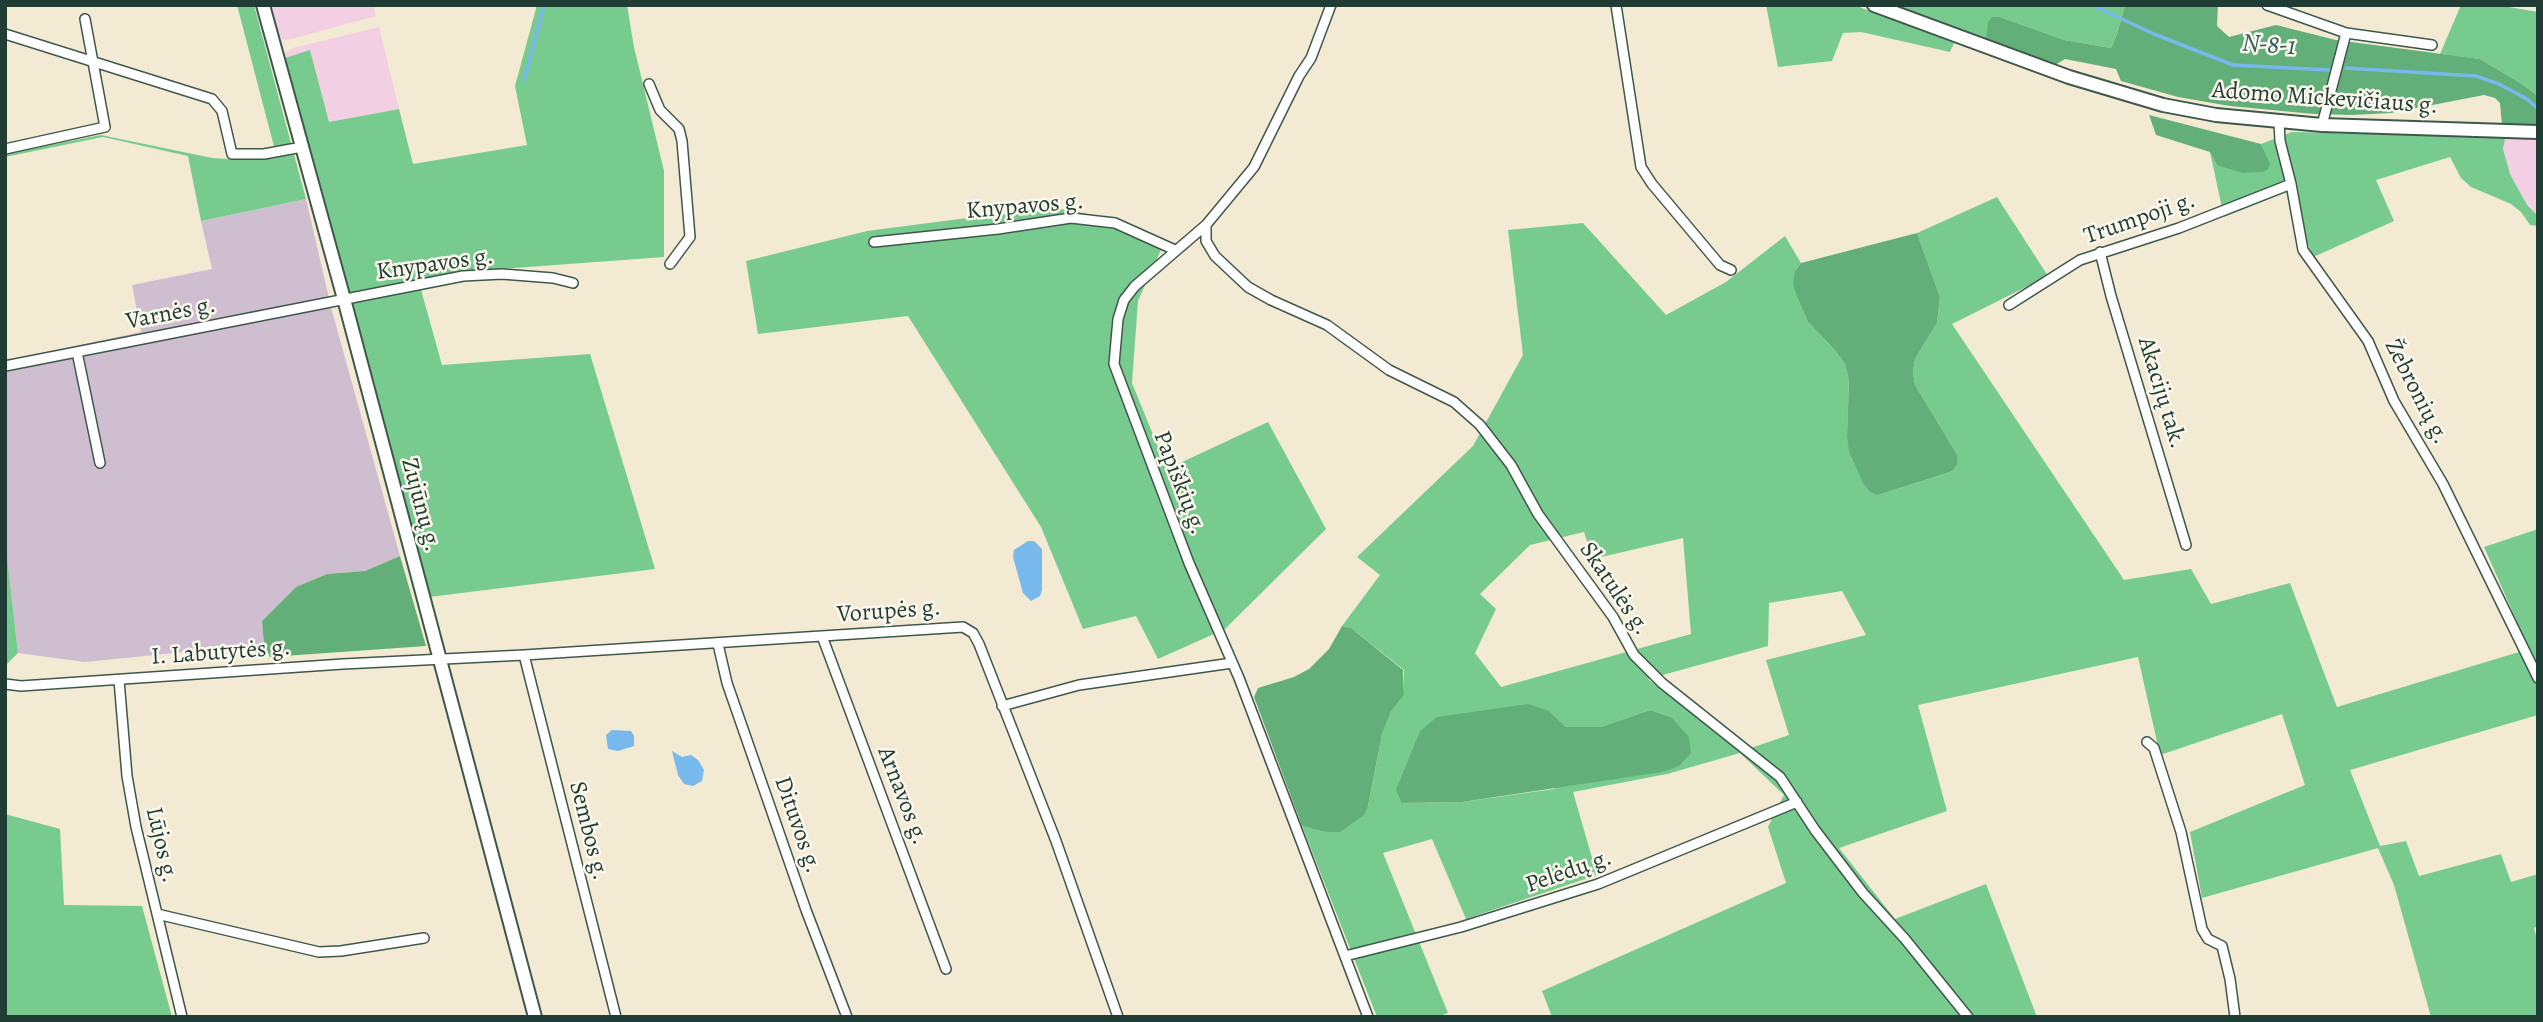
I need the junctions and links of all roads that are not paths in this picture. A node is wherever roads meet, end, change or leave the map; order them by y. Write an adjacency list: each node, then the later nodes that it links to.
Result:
1 (263, 5): 15 (main road, Zujūnų g.)
2 (1331, 5): 18 (street, Papiškių g.)
3 (1616, 5): 23 (street)
4 (1874, 5): 12 (main road, Adomo Mickevičiaus g.)
5 (2267, 5): 7 (street)
6 (85, 19): 10 (street)
7 (2346, 33): 9 (street); 13 (street)
8 (5, 34): 10 (street)
9 (2432, 45)
10 (92, 60): 15 (street); 16 (street)
11 (649, 84): 22 (street)
12 (2279, 122): 13 (main road, Adomo Mickevičiaus g.); 17 (street, Žebronių g.)
13 (2322, 125): 14 (main road, Adomo Mickevičiaus g.)
14 (2538, 132)
15 (302, 147): 25 (main road, Zujūnų g.)
16 (5, 149)
17 (2291, 184): 21 (street, Trumpoji g.); 36 (street, Žebronių g.)
18 (1206, 225): 20 (street, Papiškių g.); 41 (street, Skatulės g.)
19 (874, 242): 20 (street, Knypavos g.)
20 (1175, 250): 35 (street, Papiškių g.)
21 (2100, 252): 26 (street, Trumpoji g.); 30 (street, Akacijų tak.)
22 (670, 264)
23 (1731, 270)
24 (573, 283): 25 (street, Knypavos g.)
25 (344, 299): 27 (street, Varnės g.); 34 (main road, Zujūnų g.)
26 (2010, 305)
27 (77, 352): 28 (street, Varnės g.); 29 (street)
28 (5, 366)
29 (100, 463)
30 (2186, 545)
31 (822, 636): 32 (street, Vorupės g.); 39 (street, Vorupės g.); 45 (street, Arnavos g.)
32 (718, 644): 33 (street, Vorupės g.); 49 (street, Dituvos g.)
33 (524, 655): 34 (street, Vorupės g.); 48 (street, Sembos g.)
34 (440, 660): 37 (street, I. Labutytės g.); 47 (main road, Zujūnų g.)
35 (1232, 663): 39 (street); 44 (street, Papiškių g.)
36 (2538, 678)
37 (119, 680): 38 (street, I. Labutytės g.); 42 (street, Lūjos g.)
38 (5, 684)
39 (1002, 706): 50 (street, Vorupės g.)
40 (2147, 742): 53 (street)
41 (1797, 802): 44 (street, Pelėdų g.); 52 (street, Skatulės g.)
42 (157, 914): 43 (street); 46 (street, Lūjos g.)
43 (424, 938)
44 (1345, 956): 51 (street, Papiškių g.)
45 (946, 969)
46 (182, 1017)
47 (535, 1017)
48 (616, 1017)
49 (847, 1017)
50 (1118, 1017)
51 (1367, 1017)
52 (1968, 1017)
53 (2235, 1017)

